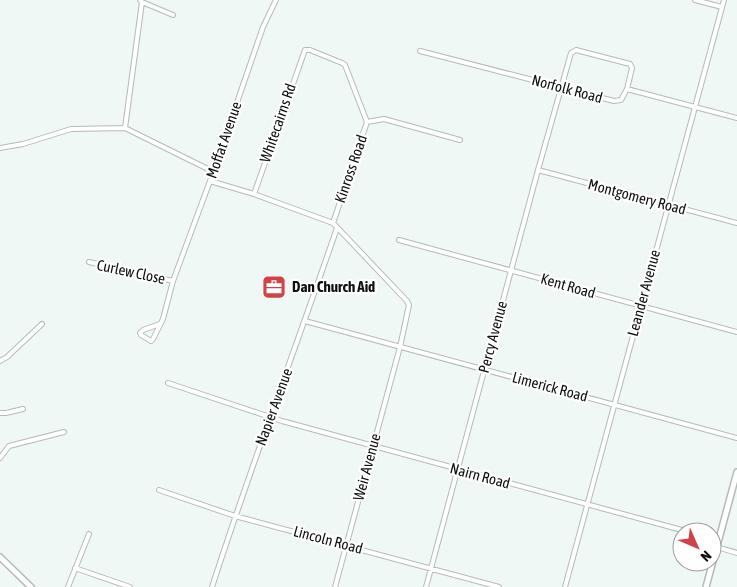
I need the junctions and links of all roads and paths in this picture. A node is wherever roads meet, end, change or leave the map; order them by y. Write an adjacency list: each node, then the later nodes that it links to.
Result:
1 (276, 0): 17 (street, Moffat Avenue)
2 (695, 0): 5 (street)
3 (724, 0): 5 (street, Leander Avenue)
4 (141, 1): 6 (street); 13 (street)
5 (722, 7): 10 (street, Leander Avenue)
6 (173, 15)
7 (420, 51): 8 (street, Norfolk Road)
8 (560, 86): 9 (street, Norfolk Road); 9 (street, Percy Avenue); 16 (street, Percy Avenue)
9 (627, 89): 10 (street, Norfolk Road)
10 (694, 106): 11 (street, Norfolk Road); 20 (street, Leander Avenue)
11 (737, 118)
12 (367, 122): 14 (street, Kinross Road); 19 (street, Whitecairns Rd); 21 (street, Kinross Road)
13 (125, 128): 15 (street); 17 (street)
14 (460, 140)
15 (0, 148)
16 (538, 170): 20 (street, Montgomery Road); 26 (street, Percy Avenue)
17 (212, 171): 18 (street, Moffat Avenue)
18 (210, 181): 19 (street); 27 (street, Moffat Avenue)
19 (254, 194): 21 (street)
20 (668, 205): 22 (street, Montgomery Road); 28 (street, Leander Avenue)
21 (333, 223): 23 (street)
22 (737, 223)
23 (337, 228): 29 (street, Napier Avenue); 33 (street, Weir Avenue)
24 (399, 240): 26 (street, Kent Road)
25 (89, 262): 27 (street, Curlew Close)
26 (512, 269): 28 (street, Kent Road); 35 (street, Percy Avenue)
27 (173, 280): 31 (street, Moffat Avenue)
28 (640, 306): 32 (street, Kent Road); 37 (street, Leander Avenue)
29 (305, 321): 33 (street, Limerick Road); 40 (street, Napier Avenue)
30 (42, 324): 34 (street)
31 (160, 324): 31 (street)
32 (737, 332)
33 (400, 347): 35 (street, Limerick Road); 43 (street, Weir Avenue)
34 (0, 361)
35 (484, 369): 37 (street, Limerick Road); 45 (street, Percy Avenue)
36 (168, 383): 40 (street, Nairn Road)
37 (614, 405): 42 (street, Limerick Road); 48 (street, Leander Avenue)
38 (23, 409): 39 (street)
39 (0, 413)
40 (271, 418): 43 (street, Nairn Road); 49 (street, Napier Avenue)
41 (64, 432): 44 (street)
42 (737, 438)
43 (373, 447): 45 (street, Nairn Road); 53 (street, Weir Avenue)
44 (0, 458)
45 (457, 470): 48 (street, Nairn Road); 58 (street, Percy Avenue)
46 (737, 472): 51 (main road)
47 (159, 490): 49 (street, Lincoln Road)
48 (587, 504): 50 (street, Nairn Road); 67 (street, Leander Avenue)
49 (235, 516): 53 (street, Lincoln Road); 63 (street, Napier Avenue)
50 (672, 527)
51 (722, 529)
52 (89, 534): 57 (street)
53 (346, 545): 58 (street, Lincoln Road); 64 (street, Weir Avenue)
54 (722, 548): 55 (street)
55 (737, 553)
56 (0, 557): 60 (main road)
57 (75, 568): 61 (street); 62 (street)
58 (431, 568): 65 (street, Percy Avenue); 66 (street, Lincoln Road)
59 (710, 572): 68 (main road)
60 (31, 587)
61 (68, 587)
62 (130, 587)
63 (212, 587)
64 (335, 587)
65 (426, 587)
66 (499, 587)
67 (565, 587)
68 (706, 587)

